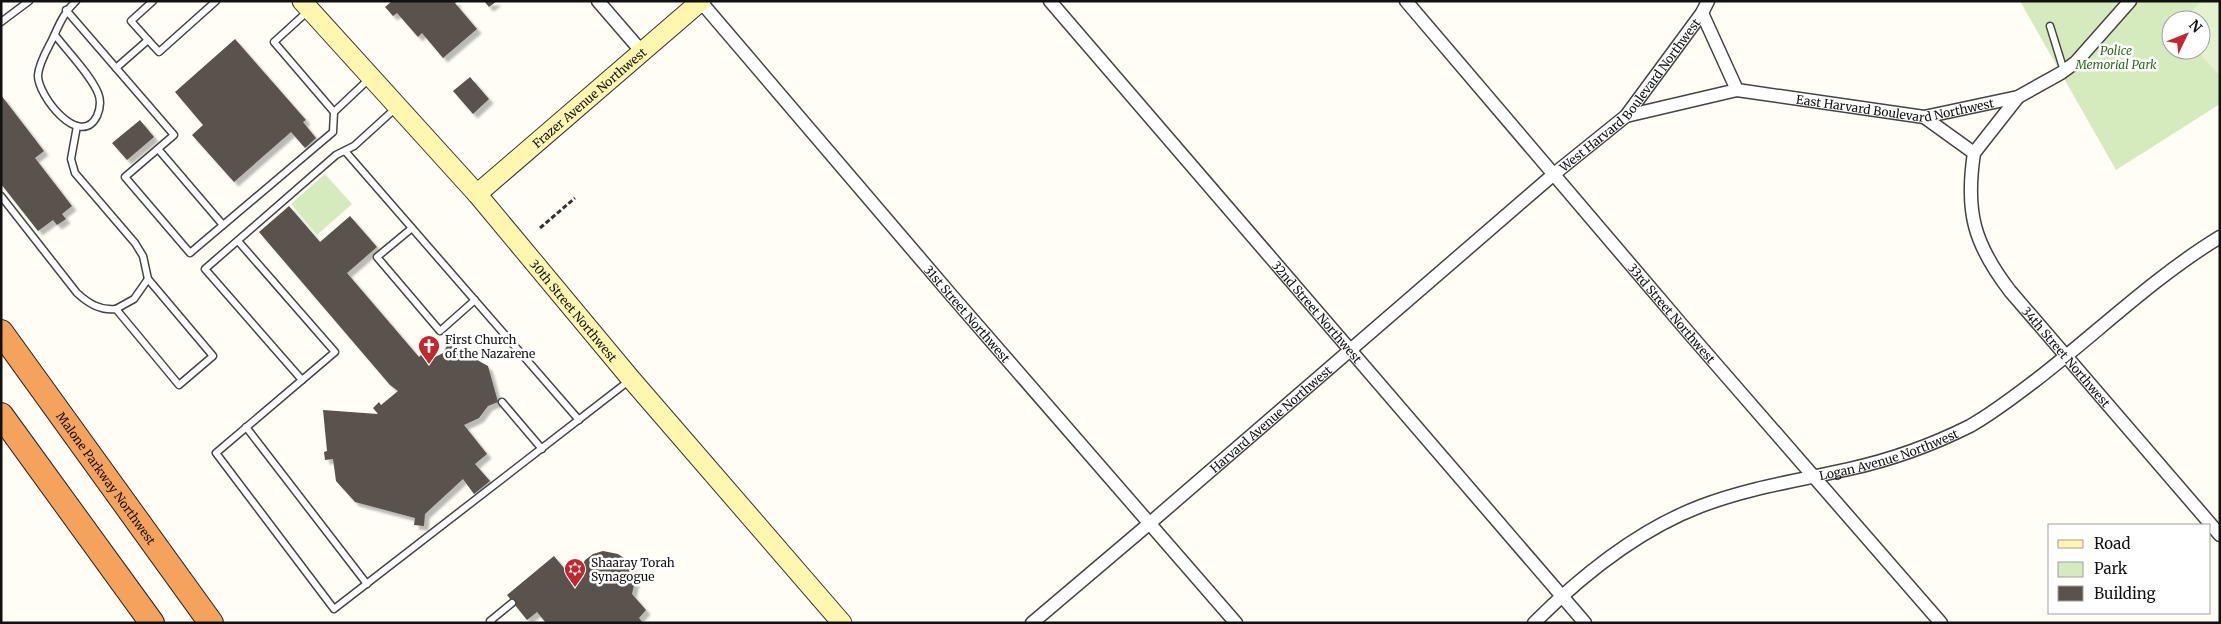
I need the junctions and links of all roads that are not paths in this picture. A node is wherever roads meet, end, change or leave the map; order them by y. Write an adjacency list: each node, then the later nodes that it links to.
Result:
1 (28, 1): 13 (lane)
2 (76, 1): 12 (lane)
3 (153, 1): 16 (lane)
4 (216, 1): 16 (lane)
5 (598, 1): 17 (street)
6 (701, 1): 17 (main road, Frazer Avenue Northwest); 52 (street, 31st Street Northwest)
7 (1050, 1): 42 (street, 32nd Street Northwest)
8 (1406, 1): 31 (street, 33rd Street Northwest)
9 (2130, 1): 19 (street, East Harvard Boulevard Northwest)
10 (306, 5): 20 (main road, 30th Street Northwest); 24 (lane)
11 (1705, 7): 21 (street, West Harvard Boulevard Northwest); 25 (street, West Harvard Boulevard Northwest)
12 (66, 10): 15 (lane); 18 (lane)
13 (1, 22)
14 (2050, 26): 19 (lane)
15 (54, 35): 27 (lane); 27 (lane)
16 (148, 40): 18 (lane)
17 (642, 52): 32 (main road, Frazer Avenue Northwest)
18 (116, 68): 28 (lane)
19 (2064, 71): 22 (street, East Harvard Boulevard Northwest)
20 (371, 77): 23 (main road, 30th Street Northwest); 24 (lane)
21 (1737, 90): 25 (street, East Harvard Boulevard Northwest); 26 (street, East Harvard Boulevard Northwest)
22 (2018, 97): 26 (street, East Harvard Boulevard Northwest); 30 (street, 34th Street Northwest)
23 (398, 107): 29 (lane); 32 (main road, 30th Street Northwest)
24 (334, 112): 34 (lane)
25 (1626, 116): 31 (street, West Harvard Boulevard Northwest)
26 (1924, 117): 30 (street)
27 (76, 126): 38 (lane)
28 (158, 149): 34 (lane); 34 (lane)
29 (345, 151): 35 (lane); 37 (lane)
30 (1974, 153): 43 (street, 34th Street Northwest)
31 (1554, 174): 42 (street, Harvard Avenue Northwest); 51 (street, 33rd Street Northwest)
32 (477, 194): 44 (main road, 30th Street Northwest)
33 (1, 196): 40 (lane)
34 (222, 225)
35 (412, 228): 39 (lane); 39 (lane)
36 (2220, 237): 43 (street, Logan Avenue Northwest)
37 (238, 241): 45 (lane); 45 (lane)
38 (148, 279): 40 (lane); 40 (lane)
39 (475, 300): 48 (lane)
40 (116, 309)
41 (1, 332): 60 (highway, Malone Parkway Northwest)
42 (1350, 351): 52 (street, Harvard Avenue Northwest); 57 (street, 32nd Street Northwest)
43 (2066, 357): 51 (street, Logan Avenue Northwest); 53 (street, 34th Street Northwest)
44 (631, 379): 48 (lane); 62 (main road, 30th Street Northwest)
45 (302, 380): 49 (lane)
46 (502, 402): 50 (lane)
47 (1, 415): 59 (highway)
48 (579, 420): 50 (lane)
49 (246, 427): 56 (lane); 56 (lane)
50 (542, 449): 56 (lane)
51 (1814, 476): 57 (street, Logan Avenue Northwest); 67 (street, 33rd Street Northwest)
52 (1150, 523): 63 (street, Harvard Avenue Northwest); 64 (street, 31st Street Northwest)
53 (2210, 524)
54 (2211, 525): 55 (street, 34th Street Northwest)
55 (2220, 535)
56 (367, 584)
57 (1563, 597): 65 (street, Logan Avenue Northwest); 66 (street, 32nd Street Northwest)
58 (512, 603): 61 (lane)
59 (152, 623)
60 (212, 623)
61 (492, 623)
62 (842, 623)
63 (1032, 623)
64 (1236, 623)
65 (1534, 623)
66 (1585, 623)
67 (1941, 623)

